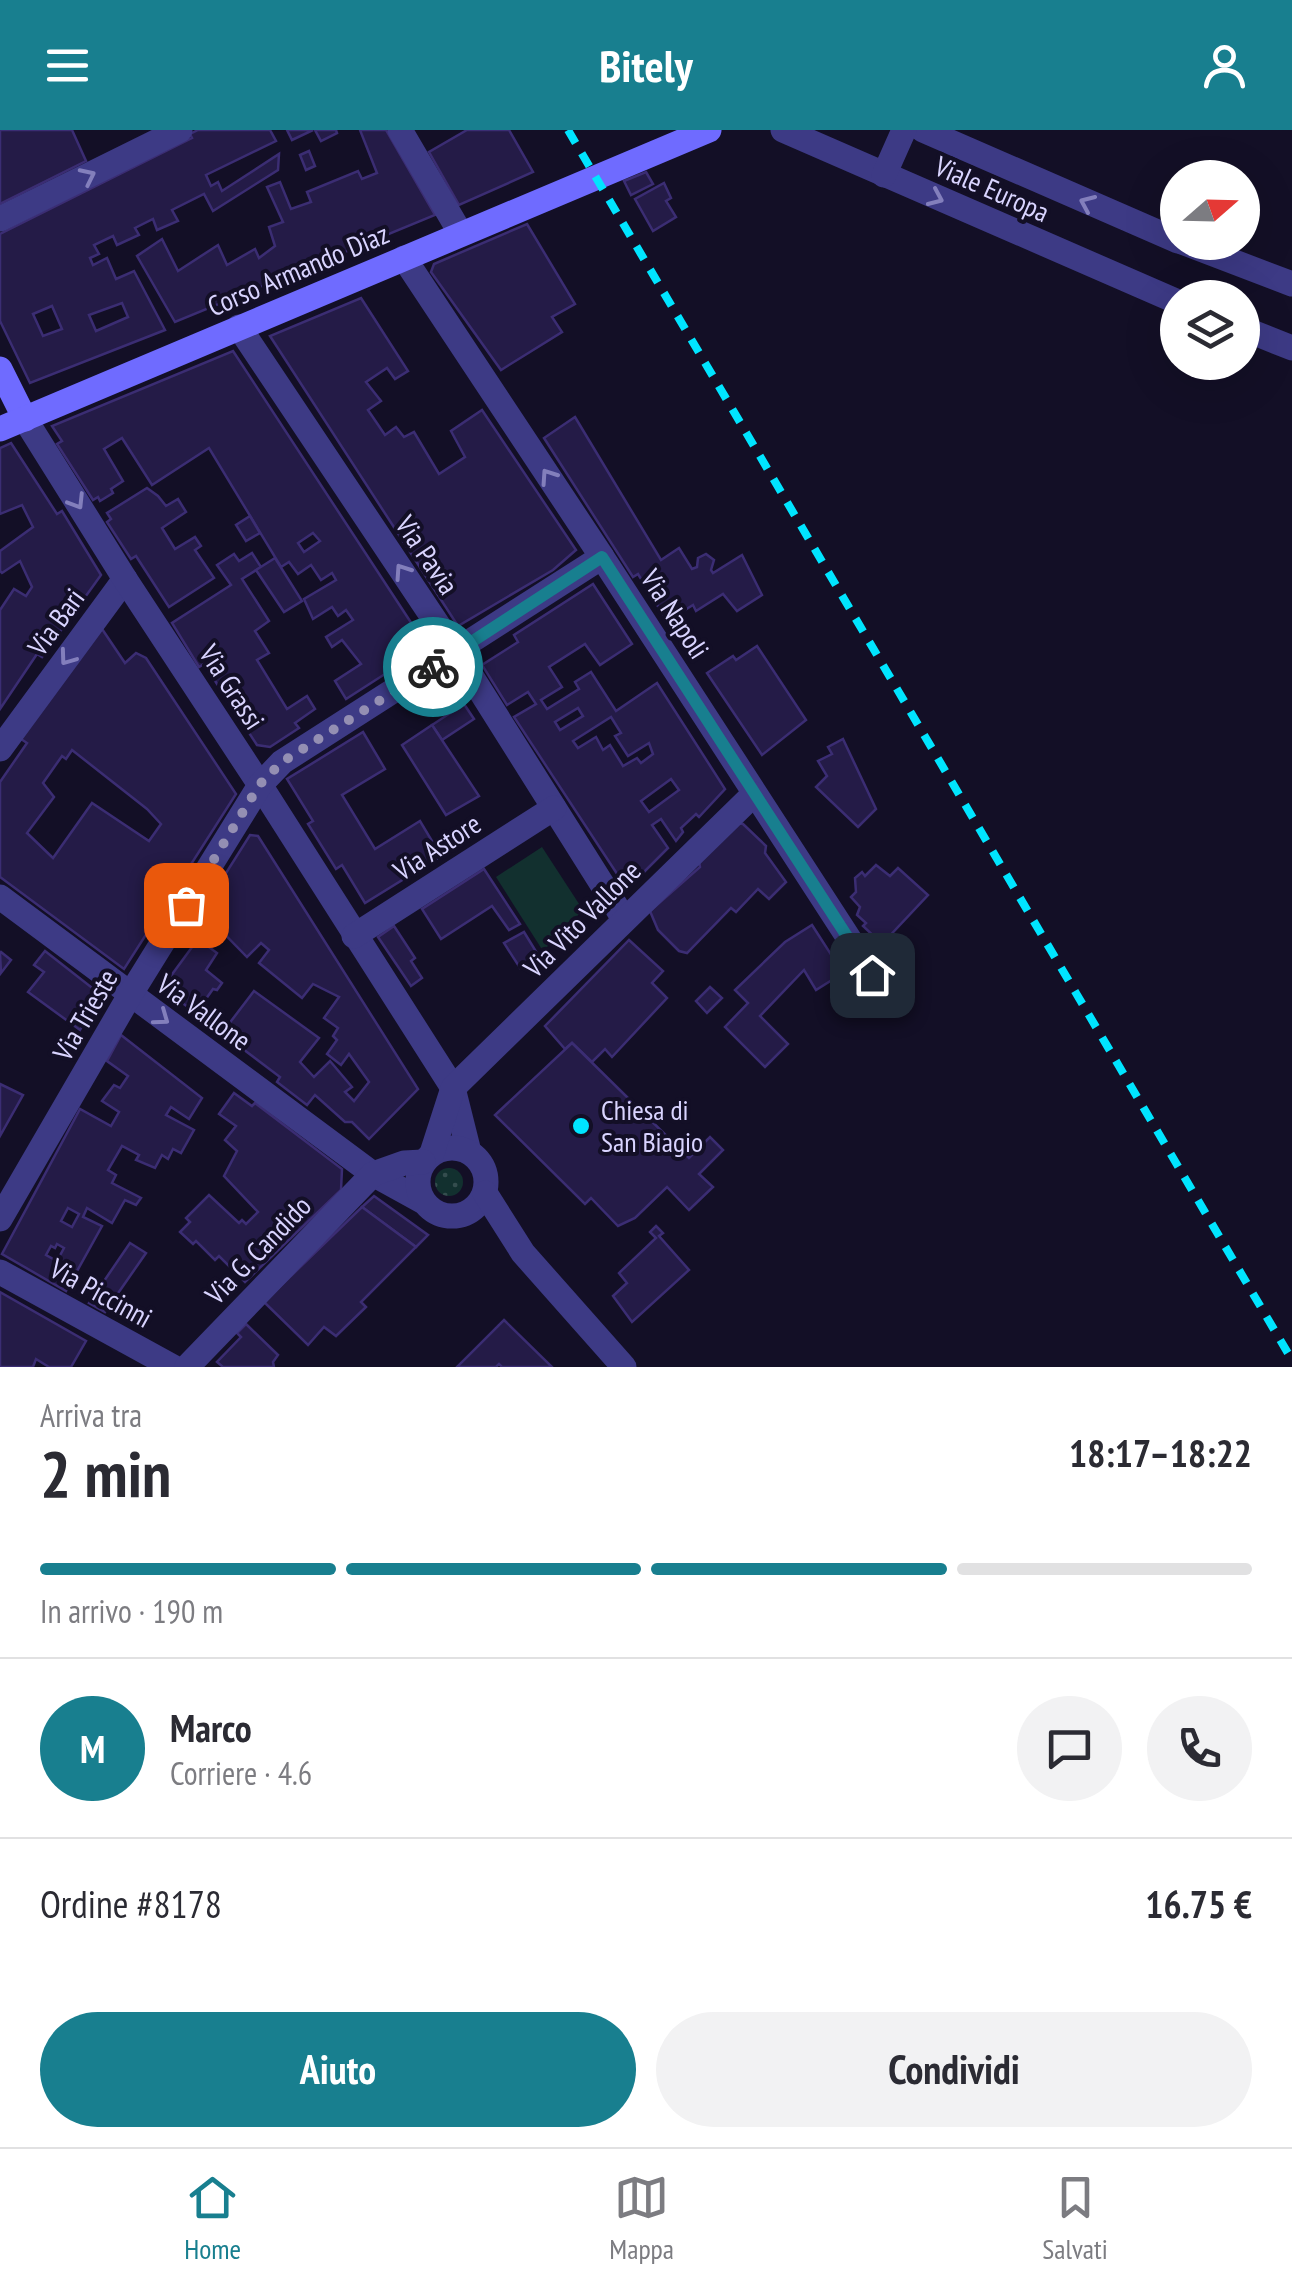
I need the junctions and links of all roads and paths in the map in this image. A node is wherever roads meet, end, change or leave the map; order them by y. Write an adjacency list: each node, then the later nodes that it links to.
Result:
1 (179, 130): 8 (street, one-way to 1)
2 (400, 130): 10 (street)
3 (709, 130): 10 (main road, Corso Armando Diaz)
4 (783, 130): 7 (street, Viale Europa)
5 (904, 130): 7 (street)
6 (923, 130): 9 (street, Viale Europa, one-way to 6)
7 (884, 175): 14 (street, Viale Europa, one-way to 14)
8 (0, 219)
9 (1160, 233)
10 (461, 234): 11 (main road, Corso Armando Diaz)
11 (404, 258): 15 (main road, Corso Armando Diaz); 21 (street, Via Napoli, one-way to 11)
12 (1228, 260): 13 (street, Viale Europa)
13 (1292, 284)
14 (1160, 294)
15 (240, 327): 19 (main road, Corso Armando Diaz); 23 (street, Via Pavia, one-way to 15)
16 (1260, 335): 17 (street)
17 (1292, 348)
18 (0, 369): 19 (main road)
19 (25, 419): 20 (main road, Corso Armando Diaz); 22 (street, Via Grassi, one-way to 22)
20 (0, 429)
21 (602, 557): 23 (street, Via Trieste); 26 (street, Via Napoli)
22 (125, 579): 24 (street, Via Bari, one-way to 24); 25 (street, Via Grassi)
23 (456, 652): 25 (street, Via Trieste); 27 (street, Via Pavia)
24 (0, 749)
25 (260, 784): 30 (street, Via Grassi); 31 (street, Via Trieste)
26 (754, 794): 29 (street, Via Vito Vallone); 32 (street, Via Napoli)
27 (554, 808): 29 (street, Via Pavia); 30 (street, Via Astore)
28 (0, 897): 31 (street, Via Vallone)
29 (624, 919): 33 (street, Via Vito Vallone)
30 (354, 936): 33 (street, Via Grassi)
31 (130, 995): 36 (street, Via Vallone, one-way to 36); 40 (street, Via Trieste)
32 (892, 1006)
33 (454, 1088): 34 (street, Via Grassi); 35 (street)
34 (470, 1152): 35 (street); 37 (street)
35 (428, 1158): 36 (street); 38 (street)
36 (373, 1174): 38 (street, Via Vallone); 44 (street, Via G. Candido)
37 (485, 1193): 39 (street); 41 (street)
38 (422, 1201): 39 (street)
39 (454, 1217): 41 (street)
40 (0, 1219)
41 (523, 1253): 45 (street)
42 (0, 1272): 43 (street, Via Piccinni)
43 (173, 1367)
44 (187, 1367)
45 (624, 1367)

